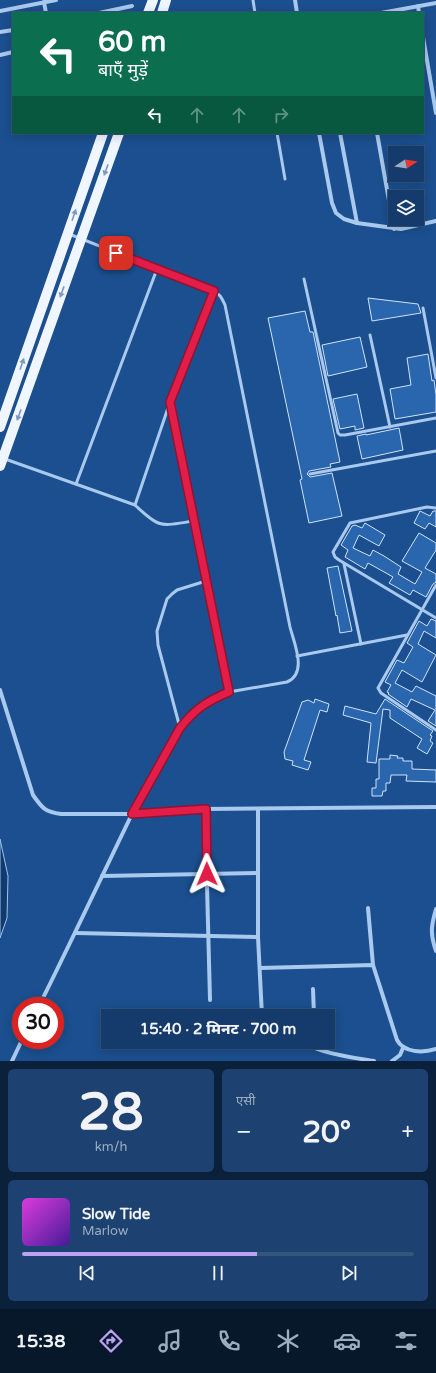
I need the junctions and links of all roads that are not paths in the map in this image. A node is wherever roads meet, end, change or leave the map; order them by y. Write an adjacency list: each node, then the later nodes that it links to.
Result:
1 (56, 0): 6 (street)
2 (153, 0): 13 (main road)
3 (166, 0): 14 (main road)
4 (253, 0): 15 (lane)
5 (295, 0): 16 (street)
6 (44, 1): 10 (street); 11 (street)
7 (436, 3): 9 (street)
8 (132, 6): 12 (street)
9 (418, 6): 17 (street); 18 (street)
10 (0, 11)
11 (46, 12)
12 (104, 12)
13 (148, 12)
14 (162, 12)
15 (256, 12)
16 (297, 12)
17 (386, 12)
18 (419, 12)
19 (12, 30): 20 (street)
20 (0, 32)
21 (424, 43): 25 (street)
22 (12, 52): 23 (street)
23 (0, 55)
24 (436, 76): 25 (street)
25 (430, 77): 26 (street)
26 (436, 113)
27 (103, 134): 37 (main road, one-way to 27)
28 (119, 134): 38 (main road, one-way to 38)
29 (277, 134): 33 (lane)
30 (319, 134): 35 (street)
31 (340, 134): 35 (street)
32 (377, 134): 36 (street)
33 (285, 179)
34 (436, 221): 36 (street)
35 (356, 223): 36 (street)
36 (394, 228)
37 (68, 233): 38 (lane); 47 (main road, one-way to 37)
38 (81, 239): 39 (lane); 50 (main road, one-way to 50)
39 (156, 269): 41 (lane); 52 (lane)
40 (304, 279): 48 (lane)
41 (214, 291): 45 (lane); 63 (lane)
42 (423, 308): 44 (lane)
43 (370, 335): 48 (lane)
44 (436, 378)
45 (170, 402): 53 (lane); 55 (lane)
46 (436, 418): 48 (lane)
47 (0, 427)
48 (390, 427)
49 (436, 451): 51 (lane)
50 (1, 463): 52 (lane)
51 (310, 474)
52 (76, 484): 53 (lane)
53 (135, 504): 55 (lane)
54 (436, 508): 56 (lane)
55 (194, 522): 57 (lane)
56 (344, 564): 59 (lane); 62 (lane)
57 (206, 581): 65 (lane); 66 (lane)
58 (436, 586): 59 (lane)
59 (422, 610): 60 (lane); 61 (lane)
60 (436, 618)
61 (407, 635): 62 (lane); 67 (lane)
62 (361, 644): 63 (lane)
63 (297, 656): 65 (lane)
64 (0, 690): 71 (street)
65 (229, 692): 66 (lane)
66 (180, 728): 71 (lane)
67 (436, 730)
68 (436, 807): 69 (street)
69 (258, 808): 70 (street); 72 (street)
70 (206, 809): 71 (street); 73 (street)
71 (132, 814): 74 (street)
72 (258, 873): 73 (street); 79 (street)
73 (207, 874): 74 (street); 78 (street)
74 (102, 876): 77 (street)
75 (368, 908): 81 (street)
76 (436, 909): 80 (street)
77 (76, 934): 78 (street); 84 (street)
78 (208, 936): 79 (street); 85 (street)
79 (258, 938): 82 (street)
80 (436, 951)
81 (373, 965): 82 (street); 88 (street)
82 (260, 968): 86 (street)
83 (313, 989): 87 (street)
84 (44, 997)
85 (210, 1000)
86 (262, 1009)
87 (314, 1009)
88 (403, 1048): 91 (street); 96 (street)
89 (18, 1049): 93 (street)
90 (319, 1049): 92 (street)
91 (436, 1049)
92 (346, 1056): 94 (street); 95 (street)
93 (13, 1061)
94 (344, 1061)
95 (374, 1061)
96 (392, 1061)

